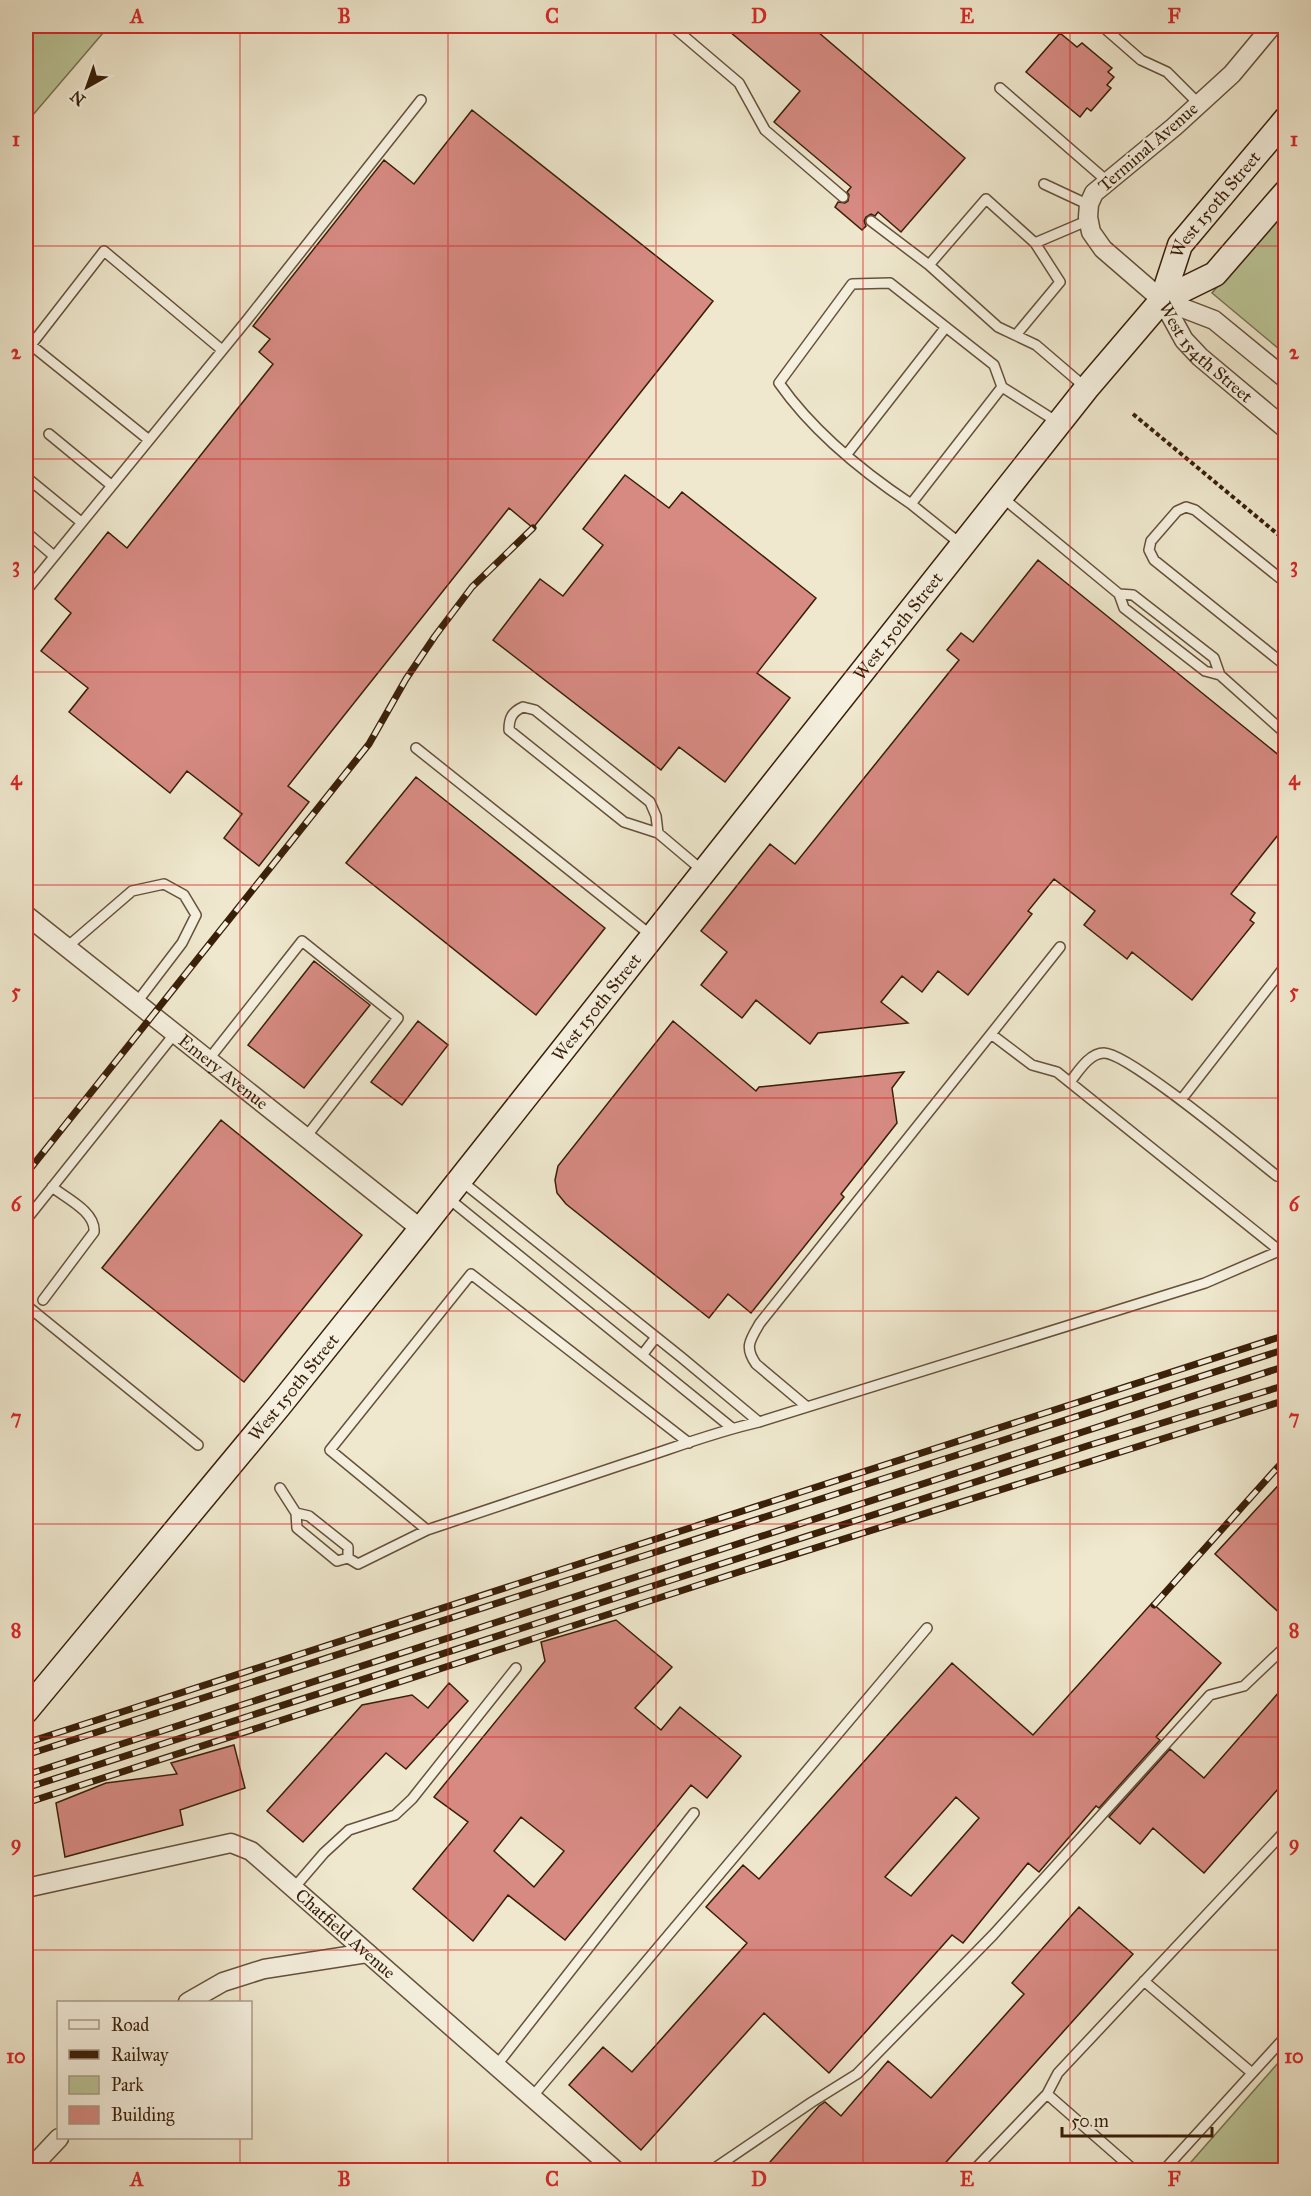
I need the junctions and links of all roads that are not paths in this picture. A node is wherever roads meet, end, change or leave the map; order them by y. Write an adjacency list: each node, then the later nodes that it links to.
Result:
1 (672, 26): 11 (lane)
2 (1102, 26): 6 (lane)
3 (1272, 26): 6 (street, Terminal Avenue)
4 (1000, 88): 8 (lane)
5 (421, 100): 19 (lane)
6 (1198, 104): 8 (street, Terminal Avenue)
7 (1286, 119): 16 (main road, West 150th Street)
8 (1107, 181): 12 (street, Terminal Avenue)
9 (1044, 184): 12 (lane)
10 (1286, 192): 16 (main road, West 150th Street)
11 (843, 197)
12 (1089, 213): 14 (lane); 16 (street)
13 (871, 221): 15 (lane)
14 (1035, 243): 15 (lane); 18 (lane)
15 (929, 265): 18 (lane)
16 (1162, 300): 20 (street, West 154th Street); 22 (main road, West 150th Street); 24 (street, West 154th Street)
17 (946, 327): 21 (lane); 27 (lane); 27 (lane)
18 (1016, 335): 22 (lane)
19 (222, 350): 26 (lane); 26 (lane)
20 (1286, 379)
21 (1002, 387): 23 (lane); 31 (lane)
22 (1086, 389): 23 (main road, West 150th Street)
23 (1059, 423): 30 (main road, West 150th Street)
24 (1286, 429)
25 (49, 434): 29 (lane)
26 (149, 440): 29 (lane)
27 (847, 454): 31 (lane)
28 (26, 477): 32 (lane)
29 (111, 485): 32 (lane)
30 (1001, 496): 34 (main road, West 150th Street); 38 (lane)
31 (911, 504): 34 (lane)
32 (81, 522): 35 (lane)
33 (26, 532): 35 (lane)
34 (962, 545): 44 (main road, West 150th Street)
35 (54, 556): 37 (lane)
36 (1286, 583): 39 (lane)
37 (26, 591)
38 (1119, 594): 40 (lane); 40 (lane)
39 (1286, 666)
40 (1220, 675): 41 (lane)
41 (1286, 734)
42 (416, 748): 46 (lane)
43 (658, 833): 43 (lane); 44 (lane)
44 (703, 871): 46 (main road, West 150th Street)
45 (26, 915): 47 (street, Emery Avenue)
46 (652, 936): 59 (main road, West 150th Street)
47 (67, 947): 50 (street, Emery Avenue); 50 (lane)
48 (1060, 947): 52 (lane)
49 (1286, 965): 55 (lane)
50 (137, 1002): 51 (street, Emery Avenue)
51 (176, 1032): 53 (street, Emery Avenue); 58 (lane)
52 (991, 1034): 54 (lane); 67 (lane)
53 (209, 1059): 56 (street, Emery Avenue); 56 (lane)
54 (1070, 1082): 55 (lane); 62 (lane)
55 (1181, 1100): 57 (lane)
56 (306, 1137): 61 (street, Emery Avenue)
57 (1286, 1178)
58 (52, 1187): 60 (lane); 63 (lane)
59 (453, 1188): 61 (main road, West 150th Street); 65 (lane); 66 (lane)
60 (26, 1220)
61 (421, 1228): 79 (main road, West 150th Street)
62 (1283, 1249): 67 (lane)
63 (43, 1300)
64 (26, 1305): 71 (lane)
65 (656, 1337): 66 (lane); 68 (lane)
66 (643, 1354): 69 (lane)
67 (806, 1406): 68 (lane)
68 (759, 1422): 69 (lane)
69 (732, 1428): 70 (lane)
70 (689, 1443): 74 (lane); 74 (lane)
71 (198, 1445)
72 (280, 1488): 73 (lane)
73 (296, 1513): 75 (lane); 75 (lane)
74 (427, 1530): 75 (lane)
75 (348, 1558)
76 (927, 1628): 91 (lane)
77 (1286, 1646): 95 (lane)
78 (516, 1668): 83 (lane)
79 (26, 1711)
80 (694, 1813): 88 (lane)
81 (1286, 1830): 85 (lane)
82 (26, 1888): 83 (street, Chatfield Avenue)
83 (293, 1889): 84 (street, Chatfield Avenue)
84 (368, 1953): 86 (street); 88 (street, Chatfield Avenue)
85 (1144, 1981): 89 (lane); 90 (lane)
86 (190, 2001)
87 (1286, 2036): 89 (lane)
88 (496, 2066): 91 (street, Chatfield Avenue)
89 (1252, 2073): 98 (lane)
90 (1047, 2094): 96 (lane); 97 (lane)
91 (532, 2097): 94 (street, Chatfield Avenue)
92 (58, 2139): 93 (street)
93 (29, 2170)
94 (615, 2170)
95 (712, 2170)
96 (974, 2170)
97 (1134, 2170)
98 (1164, 2170)

